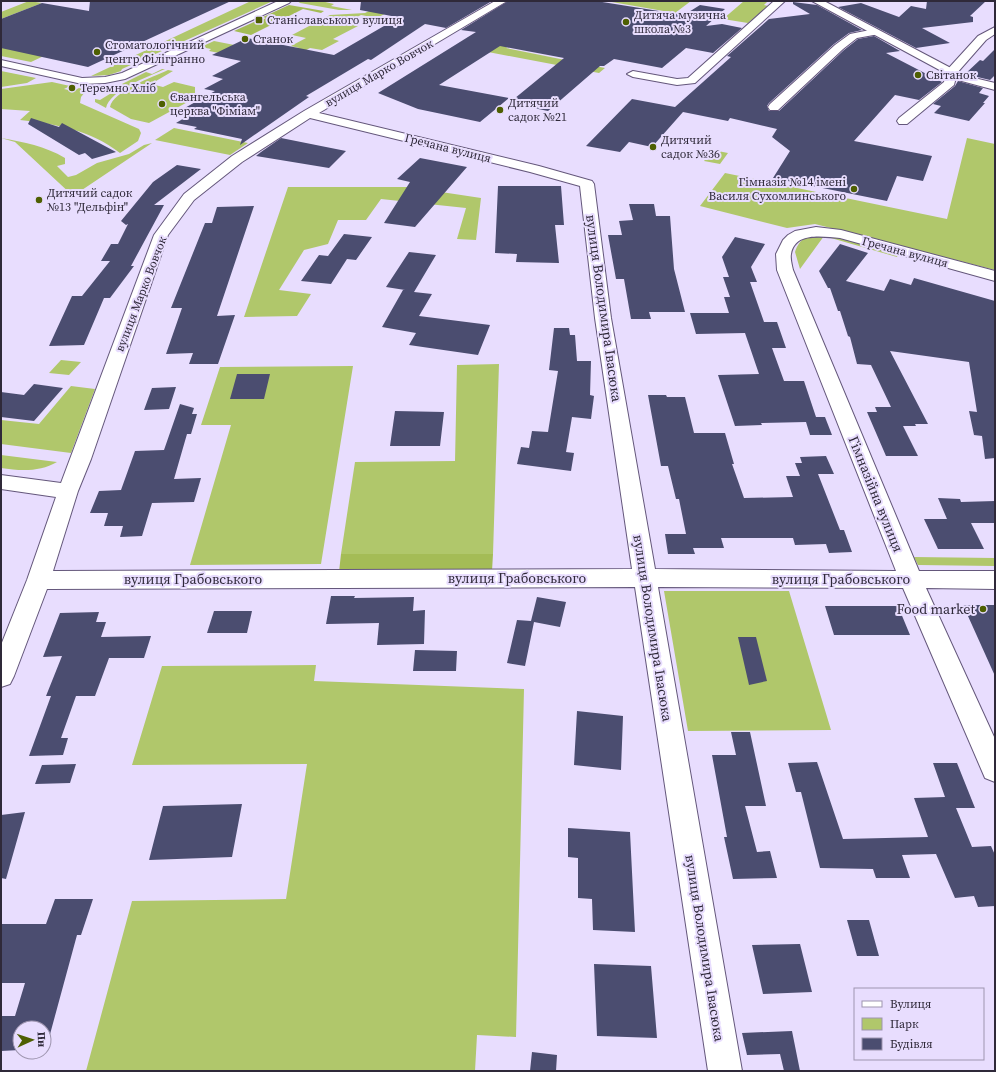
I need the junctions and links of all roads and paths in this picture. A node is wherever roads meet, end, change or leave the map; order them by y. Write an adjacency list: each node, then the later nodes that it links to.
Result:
1 (286, 1): 7 (street)
2 (502, 1): 12 (street, вулиця Марко Вовчок)
3 (780, 1): 9 (street)
4 (817, 1): 6 (street)
5 (995, 30): 8 (street)
6 (875, 32): 8 (street); 11 (street)
7 (1, 64)
8 (951, 72): 10 (street); 13 (street)
9 (633, 74)
10 (995, 87)
11 (774, 107)
12 (308, 114): 14 (street, Гречана вулиця); 18 (street, вулиця Марко Вовчок)
13 (903, 121)
14 (588, 184): 19 (street, вулиця Володимира Івасюка)
15 (815, 231): 16 (street, Гречана вулиця); 21 (street, Гімназійна вулиця)
16 (995, 276)
17 (1, 482): 18 (street)
18 (68, 491): 20 (street, вулиця Марко Вовчок)
19 (645, 578): 20 (street, вулиця Грабовського); 21 (street, вулиця Грабовського); 25 (street, вулиця Володимира Івасюка)
20 (39, 580): 23 (street, вулиця Марко Вовчок)
21 (911, 580): 22 (street, вулиця Грабовського); 24 (street, Гімназійна вулиця)
22 (995, 580)
23 (1, 676)
24 (995, 770)
25 (725, 1071)

